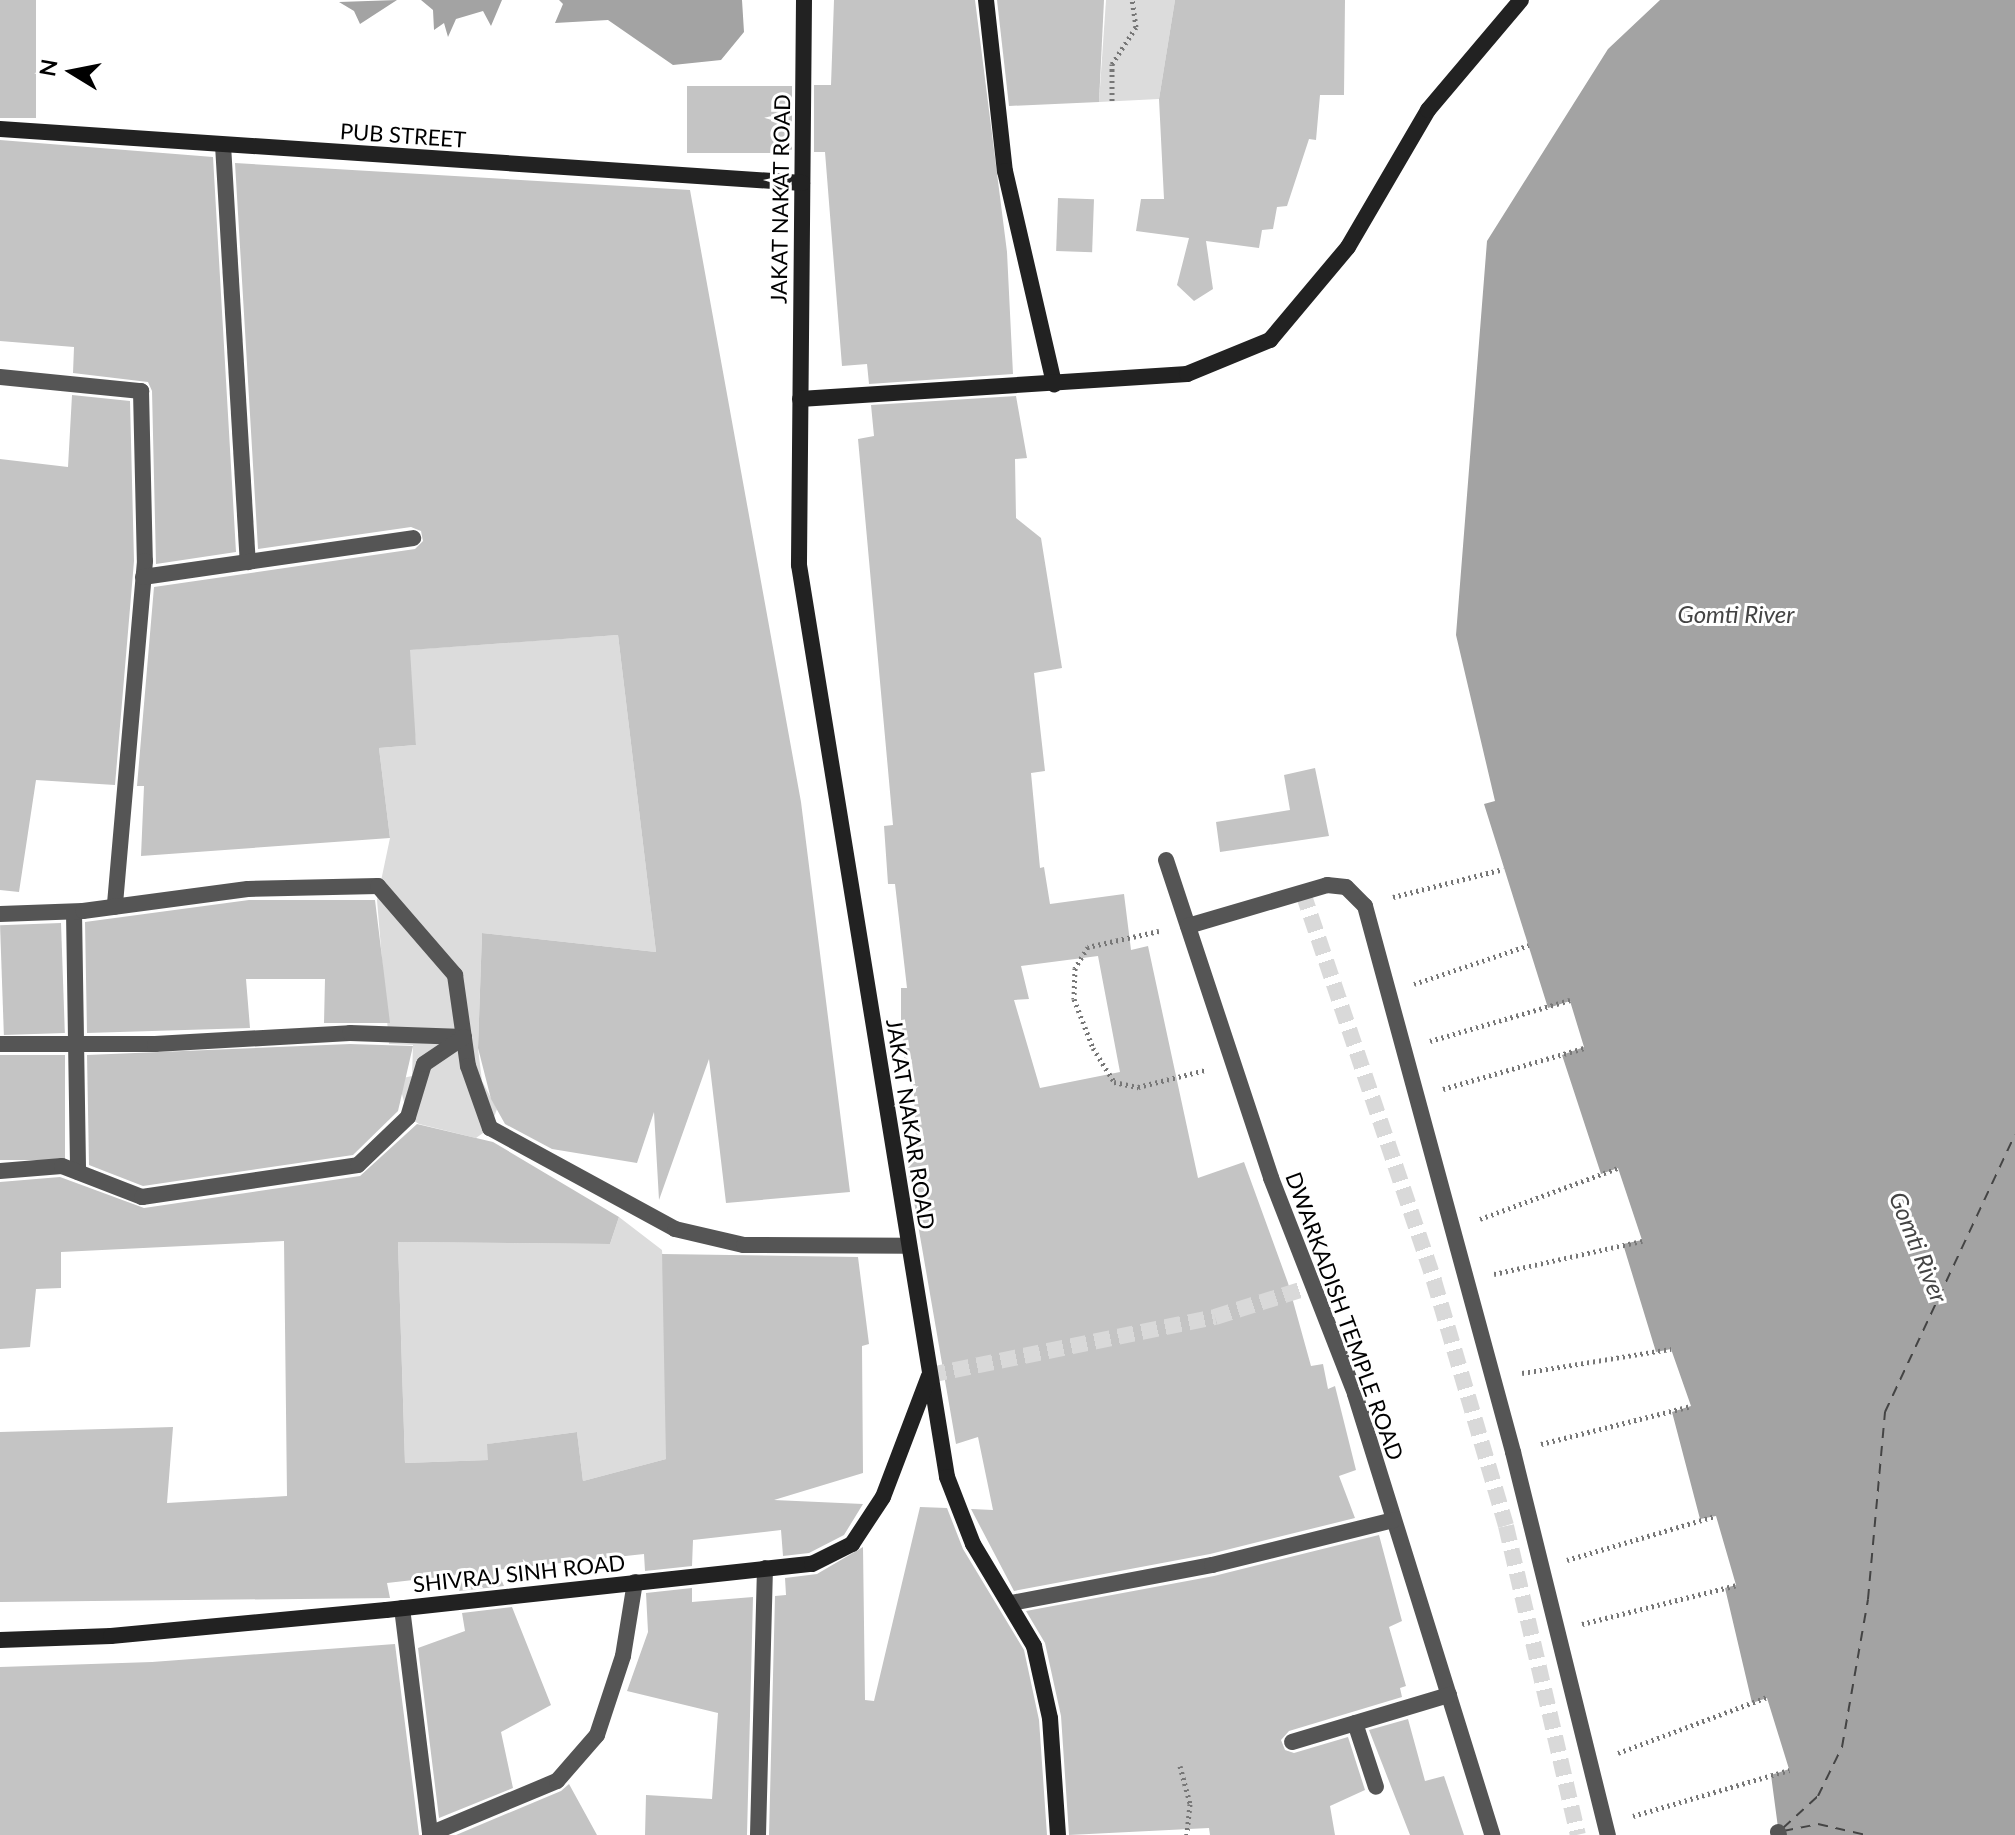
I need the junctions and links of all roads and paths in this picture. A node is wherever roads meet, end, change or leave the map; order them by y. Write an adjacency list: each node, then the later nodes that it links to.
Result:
1 (804, 0): 8 (main road, JAKAT NAKAT ROAD)
2 (986, 0): 10 (main road)
3 (1132, 0): 5 (path)
4 (1521, 0): 10 (main road)
5 (1112, 101)
6 (0, 129): 7 (main road, PUB STREET)
7 (223, 145): 8 (main road, PUB STREET); 13 (street)
8 (802, 183): 11 (main road, JAKAT NAKAT ROAD)
9 (0, 377): 14 (street)
10 (1054, 384): 11 (main road)
11 (800, 399): 37 (main road, JAKAT NAKAR ROAD)
12 (413, 538): 13 (street)
13 (248, 562): 14 (street)
14 (143, 577): 18 (street)
15 (1166, 860): 21 (street, DWARKADISH TEMPLE ROAD)
16 (1504, 869): 17 (path)
17 (1365, 906): 21 (street); 23 (street)
18 (115, 907): 19 (street); 25 (street)
19 (74, 912): 20 (street); 27 (street)
20 (0, 914)
21 (1188, 926): 30 (street, DWARKADISH TEMPLE ROAD); 30 (path)
22 (1529, 945): 23 (path)
23 (1390, 992): 28 (street)
24 (1570, 1000): 28 (path)
25 (464, 1037): 27 (street); 34 (street); 37 (street)
26 (0, 1044): 27 (street)
27 (79, 1044): 34 (street)
28 (1406, 1048): 31 (street)
29 (1584, 1048): 31 (path)
30 (1232, 1062): 45 (street, DWARKADISH TEMPLE ROAD)
31 (1419, 1096): 35 (street)
32 (1618, 1168): 35 (path)
33 (0, 1171): 34 (street)
34 (78, 1172)
35 (1453, 1229): 38 (street)
36 (1642, 1241): 38 (path)
37 (908, 1246): 40 (main road, JAKAT NAKAR ROAD)
38 (1466, 1279): 41 (street)
39 (1671, 1349): 41 (path)
40 (930, 1375): 46 (main road, SHIVRAJ SINH ROAD); 50 (main road, JAKAT NAKAR ROAD)
41 (1491, 1378): 43 (street)
42 (1691, 1406): 43 (path)
43 (1513, 1452): 47 (street)
44 (1716, 1516): 47 (path)
45 (1394, 1520): 50 (street); 54 (street, DWARKADISH TEMPLE ROAD)
46 (765, 1568): 48 (main road, SHIVRAJ SINH ROAD); 64 (street)
47 (1541, 1568): 52 (street)
48 (635, 1582): 51 (main road, SHIVRAJ SINH ROAD); 63 (street)
49 (1737, 1585): 52 (path)
50 (1011, 1603): 65 (main road, JAKAT NAKAR ROAD)
51 (402, 1608): 53 (main road, SHIVRAJ SINH ROAD); 63 (street)
52 (1555, 1630): 58 (street)
53 (0, 1640)
54 (1449, 1695): 56 (street); 67 (street, DWARKADISH TEMPLE ROAD)
55 (1767, 1697): 58 (path)
56 (1355, 1723): 57 (street); 61 (street)
57 (1292, 1742)
58 (1592, 1763): 62 (street)
59 (1180, 1766): 66 (path)
60 (1789, 1770): 62 (path)
61 (1376, 1787)
62 (1607, 1830)
63 (429, 1834)
64 (758, 1835)
65 (1058, 1835)
66 (1187, 1835)
67 (1492, 1835)

